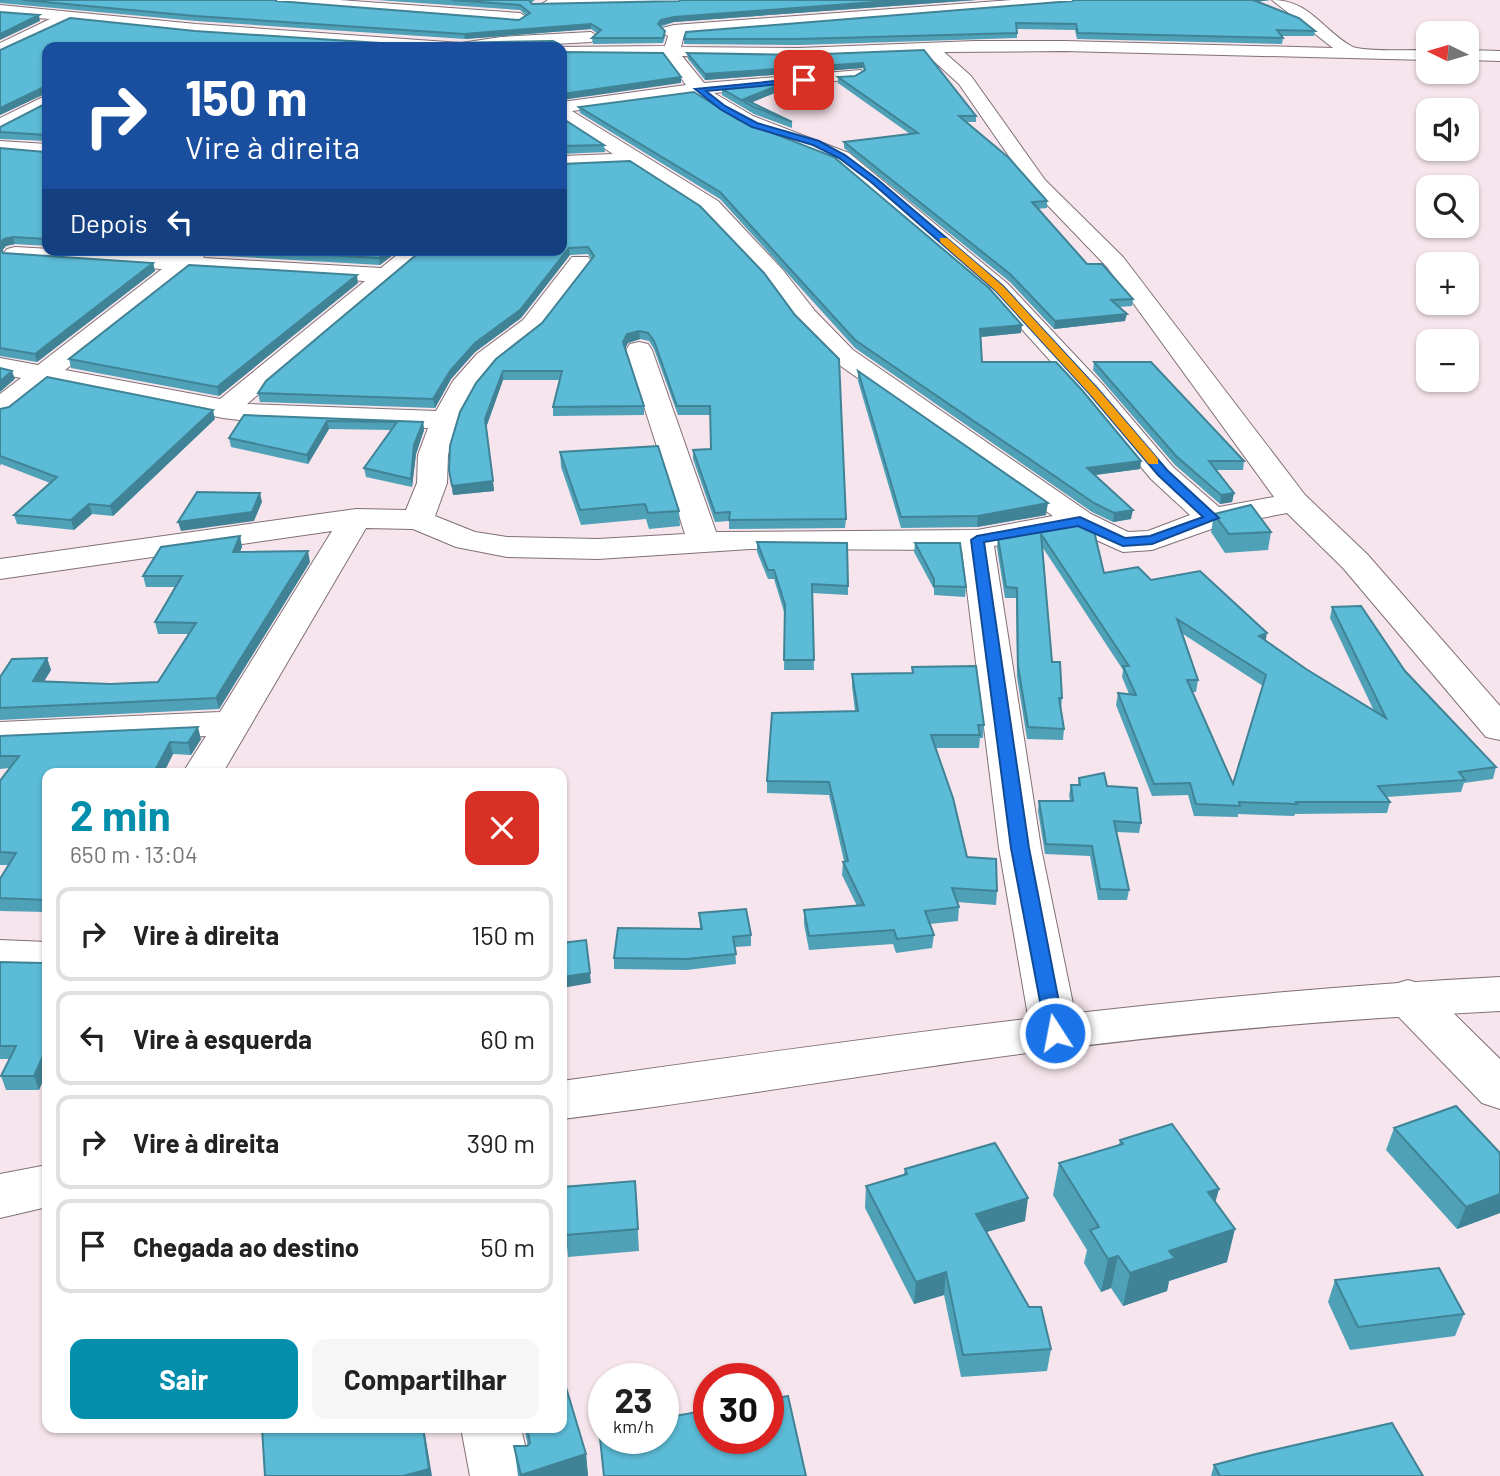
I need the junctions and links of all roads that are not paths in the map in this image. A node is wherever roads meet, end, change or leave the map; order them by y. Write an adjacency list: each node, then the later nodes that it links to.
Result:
1 (278, 0): 7 (street)
2 (678, 0): 8 (street)
3 (854, 0): 13 (street)
4 (1071, 0): 6 (street)
5 (1279, 0): 22 (street)
6 (1020, 2): 13 (street)
7 (357, 3): 11 (street)
8 (542, 3): 11 (street)
9 (0, 10): 10 (street)
10 (69, 17): 12 (street); 20 (street)
11 (520, 18): 18 (street)
12 (196, 29): 16 (street); 17 (street)
13 (880, 32): 15 (street); 15 (street); 26 (street)
14 (632, 34): 19 (street)
15 (666, 38): 21 (street); 28 (street)
16 (168, 42)
17 (311, 42)
18 (503, 42)
19 (537, 42)
20 (0, 49)
21 (567, 49)
22 (1351, 55): 23 (street); 26 (street)
23 (1416, 55)
24 (1479, 55): 25 (street)
25 (1500, 56)
26 (935, 60): 51 (street)
27 (878, 71): 28 (street)
28 (699, 89): 32 (street); 53 (street)
29 (10, 101): 30 (street)
30 (42, 101)
31 (42, 103): 34 (street)
32 (567, 106)
33 (567, 116): 37 (street)
34 (0, 126)
35 (0, 147): 36 (street)
36 (42, 150)
37 (632, 159): 38 (street); 55 (street)
38 (567, 162)
39 (42, 235): 42 (street)
40 (410, 256): 44 (street)
41 (193, 257): 42 (street); 44 (street); 47 (street)
42 (7, 258)
43 (580, 262): 50 (street)
44 (388, 275): 49 (street)
45 (639, 350): 57 (street)
46 (0, 366): 47 (street)
47 (43, 374): 48 (street); 49 (street)
48 (0, 408)
49 (223, 410): 50 (street)
50 (444, 420): 54 (street)
51 (1294, 502): 53 (street); 60 (street)
52 (356, 518): 54 (street); 58 (street); 59 (street)
53 (1212, 518): 55 (street)
54 (418, 520): 57 (street)
55 (1080, 521): 56 (street)
56 (977, 540): 57 (street); 67 (street)
57 (703, 541)
58 (0, 569)
59 (233, 723): 61 (street); 62 (street)
60 (1500, 729)
61 (0, 734)
62 (206, 768)
63 (0, 956): 64 (street)
64 (42, 958)
65 (1500, 994): 66 (street)
66 (1408, 997): 67 (street); 68 (street)
67 (1055, 1033): 69 (street)
68 (1500, 1090)
69 (567, 1099)
70 (492, 1433): 71 (street)
71 (501, 1476)

